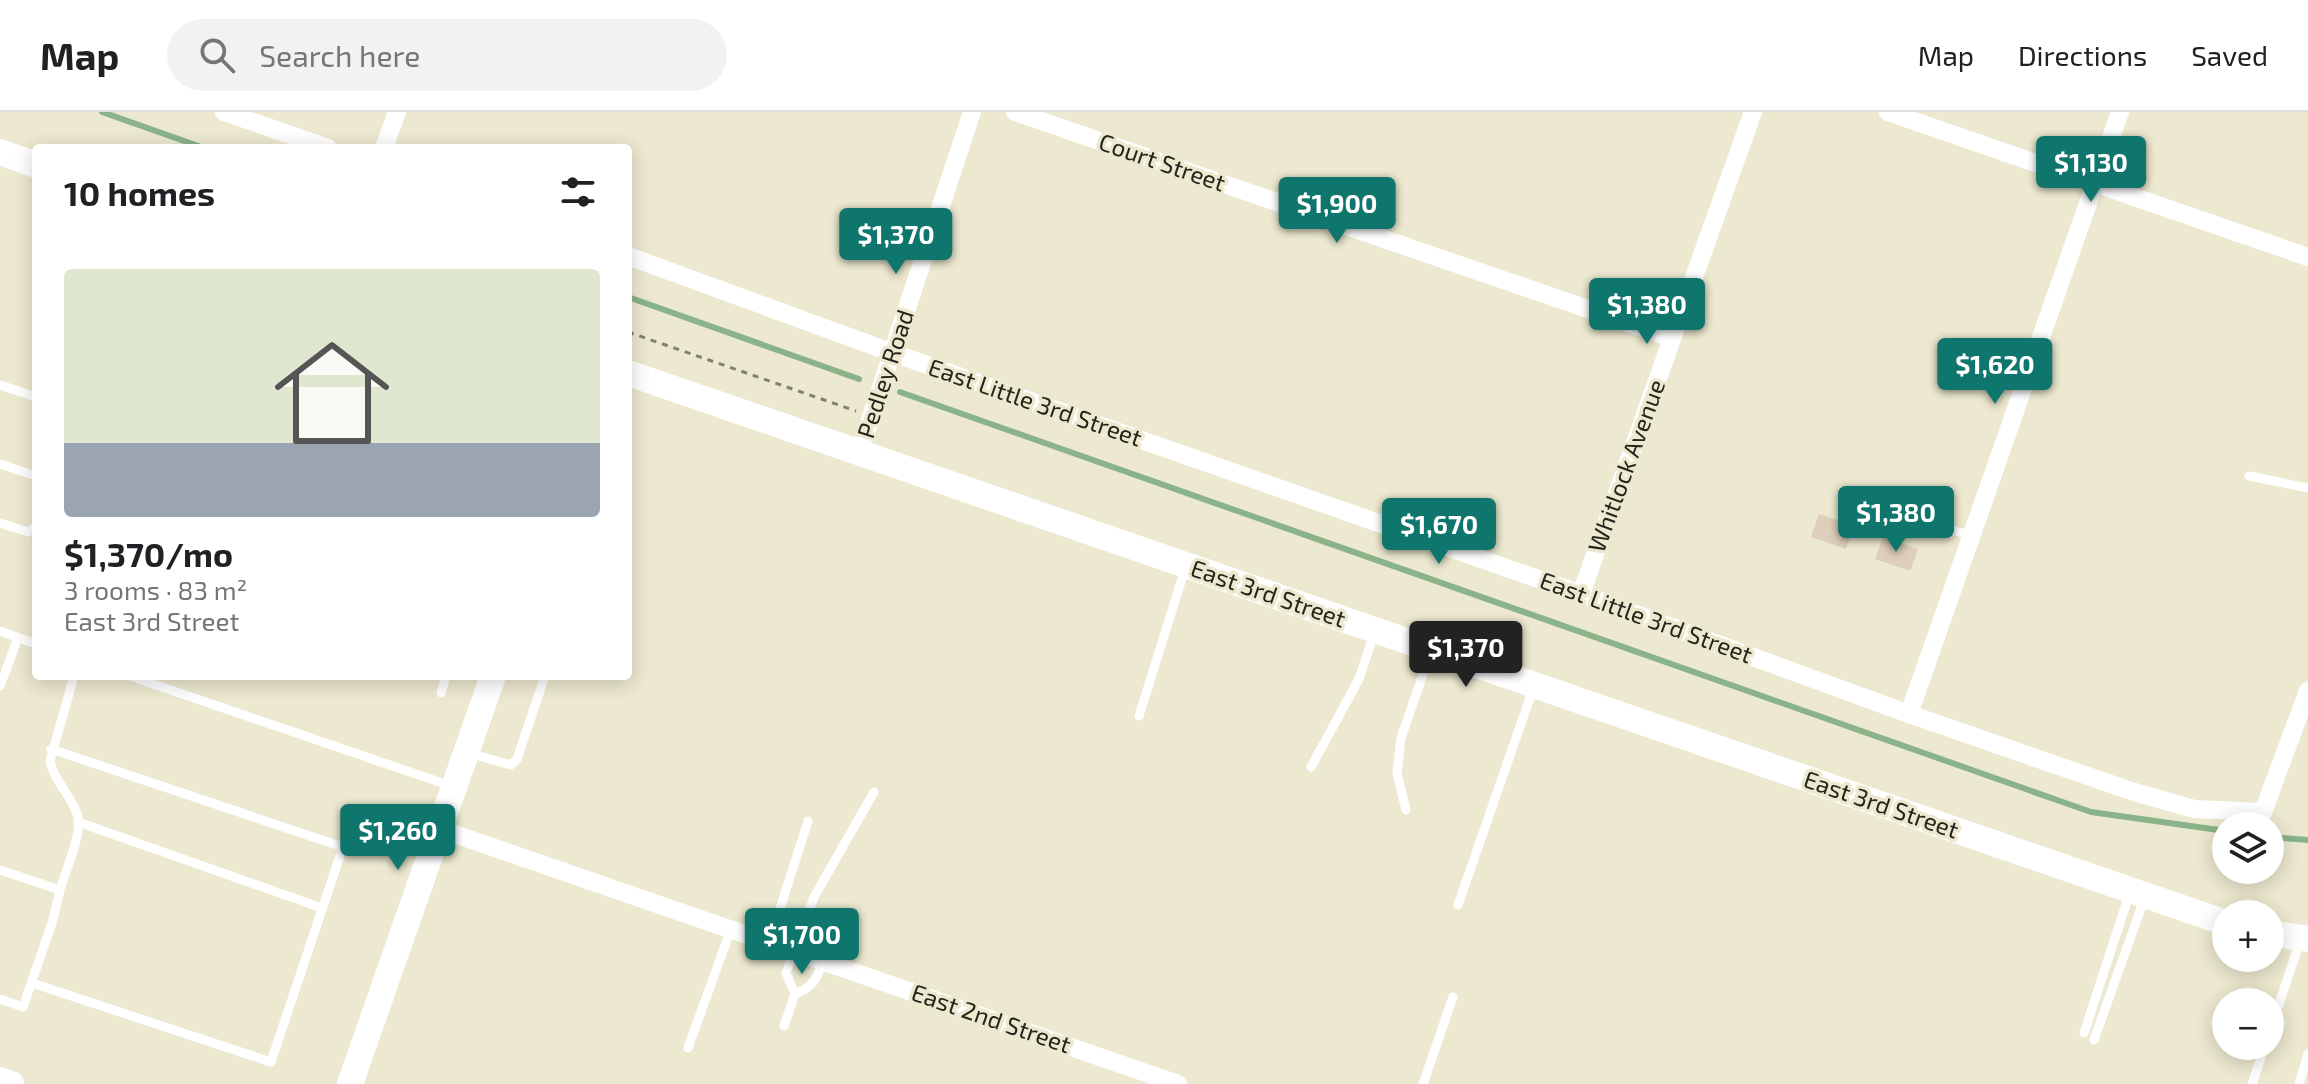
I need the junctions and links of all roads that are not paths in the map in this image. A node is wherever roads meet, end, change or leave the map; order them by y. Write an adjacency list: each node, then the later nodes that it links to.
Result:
1 (224, 112): 8 (street)
2 (397, 112): 9 (street)
3 (972, 112): 16 (street, Pedley Road)
4 (1015, 112): 15 (street, Court Street)
5 (1753, 112): 15 (street, Whitlock Avenue)
6 (1888, 112): 12 (street)
7 (2120, 112): 12 (street)
8 (316, 144)
9 (385, 144)
10 (0, 152): 11 (main road)
11 (32, 164)
12 (2095, 183): 14 (street); 28 (street)
13 (632, 257): 16 (street, East Little 3rd Street)
14 (2308, 257)
15 (1672, 338): 30 (street, Whitlock Avenue)
16 (893, 353): 20 (street, Pedley Road); 30 (street, East Little 3rd Street)
17 (632, 374): 20 (main road, East 3rd Street)
18 (0, 385): 19 (lane)
19 (32, 396)
20 (859, 453): 29 (main road, East 3rd Street)
21 (0, 464): 22 (lane)
22 (32, 475)
23 (2249, 476): 24 (lane)
24 (2308, 488)
25 (1843, 494): 28 (lane)
26 (0, 523): 27 (lane)
27 (32, 529)
28 (1971, 536): 45 (street)
29 (1186, 566): 32 (main road, East 3rd Street); 46 (lane)
30 (1581, 594): 45 (street, East Little 3rd Street)
31 (0, 631): 33 (lane)
32 (1375, 631): 35 (main road, East 3rd Street); 49 (lane)
33 (18, 638): 34 (lane); 42 (lane)
34 (32, 643)
35 (1431, 651): 41 (main road, East 3rd Street); 52 (lane)
36 (73, 680): 47 (lane)
37 (142, 680): 50 (lane)
38 (445, 680): 44 (lane)
39 (492, 680): 48 (main road)
40 (544, 680): 48 (lane)
41 (1534, 685): 58 (main road, East 3rd Street); 59 (lane)
42 (0, 686)
43 (2308, 691): 45 (street, East Little 3rd Street)
44 (441, 693)
45 (1909, 714)
46 (1139, 716)
47 (51, 749): 54 (lane); 60 (lane)
48 (466, 753): 50 (main road)
49 (1311, 767)
50 (454, 787): 55 (main road)
51 (874, 792): 66 (lane)
52 (1406, 810)
53 (808, 821): 65 (lane)
54 (78, 822): 57 (lane); 60 (lane)
55 (440, 829): 62 (street, East 2nd Street); 81 (main road)
56 (0, 870): 57 (lane)
57 (60, 890): 68 (lane)
58 (2138, 894): 61 (main road, East 3rd Street); 74 (lane); 75 (lane)
59 (1458, 905)
60 (322, 908): 68 (lane)
61 (2212, 918)
62 (731, 929): 65 (street, East 2nd Street); 76 (lane)
63 (2284, 935): 64 (main road)
64 (2305, 938): 70 (lane)
65 (769, 943): 66 (street, East 2nd Street)
66 (793, 951): 67 (street, East 2nd Street); 69 (lane)
67 (823, 961): 69 (lane); 82 (street, East 2nd Street)
68 (32, 983): 72 (lane)
69 (795, 994): 73 (lane)
70 (2284, 994)
71 (1453, 997): 83 (lane)
72 (0, 999)
73 (784, 1026)
74 (2084, 1033)
75 (2094, 1040)
76 (688, 1048)
77 (2308, 1054): 85 (lane)
78 (2260, 1060): 84 (lane)
79 (0, 1080): 80 (main road)
80 (11, 1084)
81 (350, 1084)
82 (1178, 1084)
83 (1423, 1084)
84 (2252, 1084)
85 (2299, 1084)

